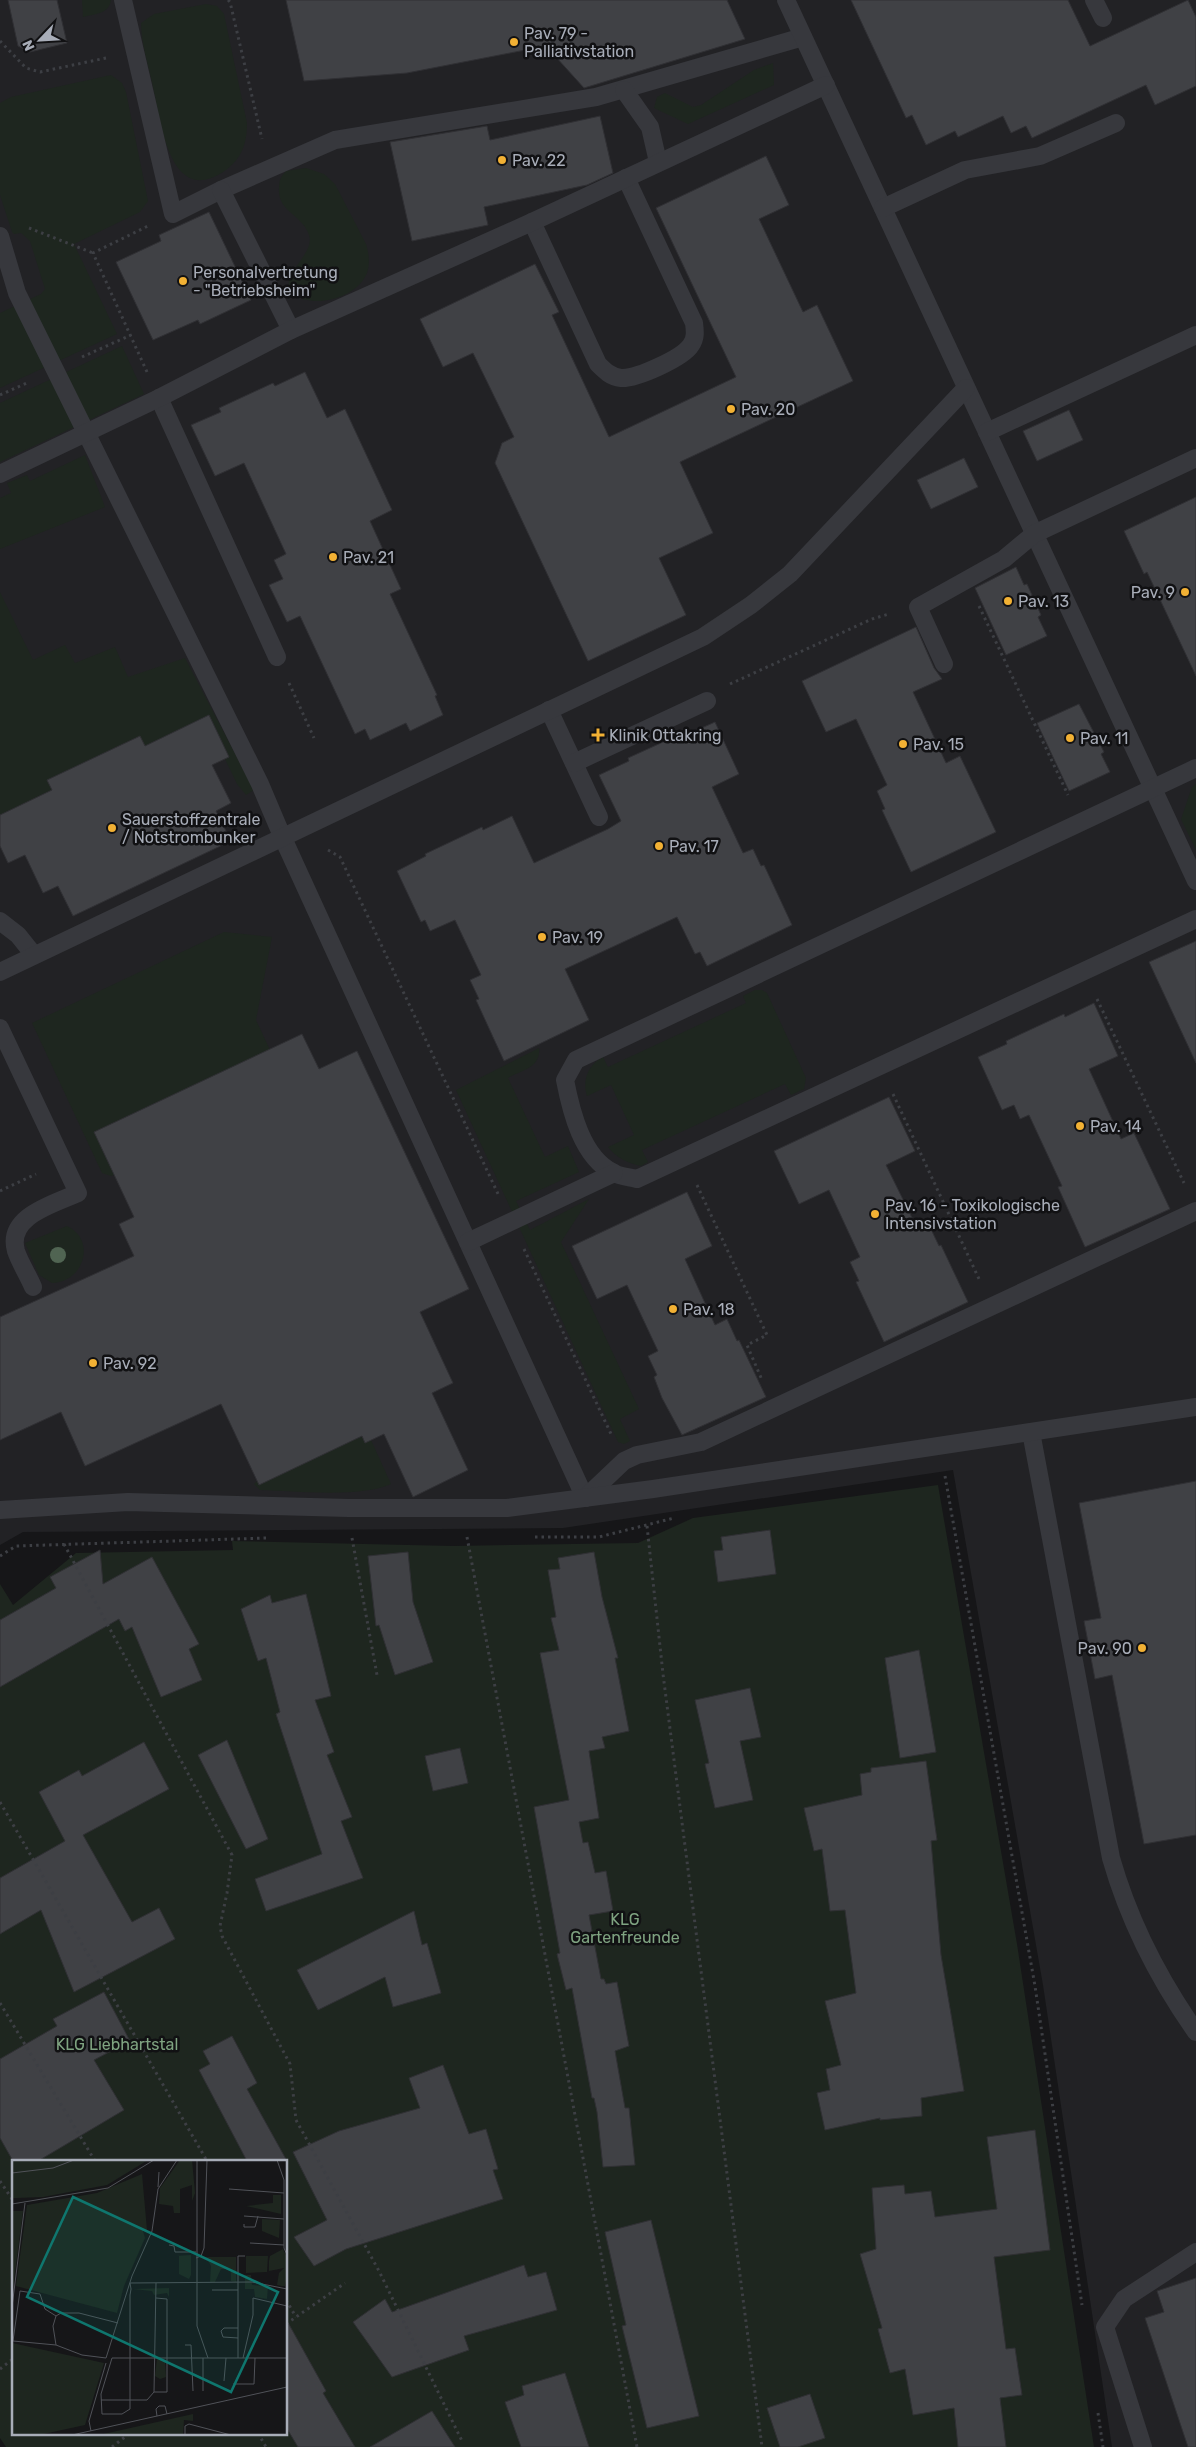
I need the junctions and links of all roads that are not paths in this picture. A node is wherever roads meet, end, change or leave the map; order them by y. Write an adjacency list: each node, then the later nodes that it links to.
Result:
1 (123, 0): 11 (lane)
2 (786, 0): 5 (lane)
3 (1094, 0): 4 (lane)
4 (1103, 18)
5 (803, 37): 6 (lane); 7 (lane)
6 (826, 85): 9 (lane); 12 (lane)
7 (624, 90): 9 (lane); 11 (lane)
8 (1116, 123): 12 (lane)
9 (658, 162): 10 (lane)
10 (626, 178): 13 (lane); 13 (lane)
11 (221, 190): 15 (lane)
12 (883, 208): 17 (lane)
13 (532, 222): 15 (lane)
14 (0, 236): 19 (lane)
15 (291, 330): 18 (lane)
16 (1196, 335): 20 (lane)
17 (966, 388): 20 (lane); 27 (lane)
18 (159, 398): 19 (lane); 24 (lane)
19 (87, 432): 22 (lane); 32 (lane)
20 (987, 432): 23 (lane)
21 (1196, 458): 23 (lane)
22 (0, 474)
23 (1034, 534): 25 (lane); 30 (lane)
24 (277, 657)
25 (944, 664)
26 (707, 701): 28 (lane)
27 (549, 710): 28 (lane); 32 (lane)
28 (574, 763): 31 (lane)
29 (1196, 768): 30 (lane)
30 (1153, 788): 33 (lane); 39 (lane)
31 (599, 817)
32 (288, 833): 36 (lane); 41 (lane)
33 (1196, 880)
34 (1196, 919): 39 (lane)
35 (0, 921): 36 (lane)
36 (34, 955): 37 (lane)
37 (0, 972)
38 (0, 1028): 42 (lane)
39 (614, 1173): 41 (lane)
40 (1196, 1211): 45 (lane)
41 (468, 1242): 45 (lane)
42 (33, 1287)
43 (1196, 1407): 44 (lane)
44 (1031, 1432): 45 (lane); 47 (lane)
45 (585, 1498): 46 (lane)
46 (0, 1510)
47 (1196, 2032)
48 (1196, 2252): 49 (lane)
49 (1143, 2447)

